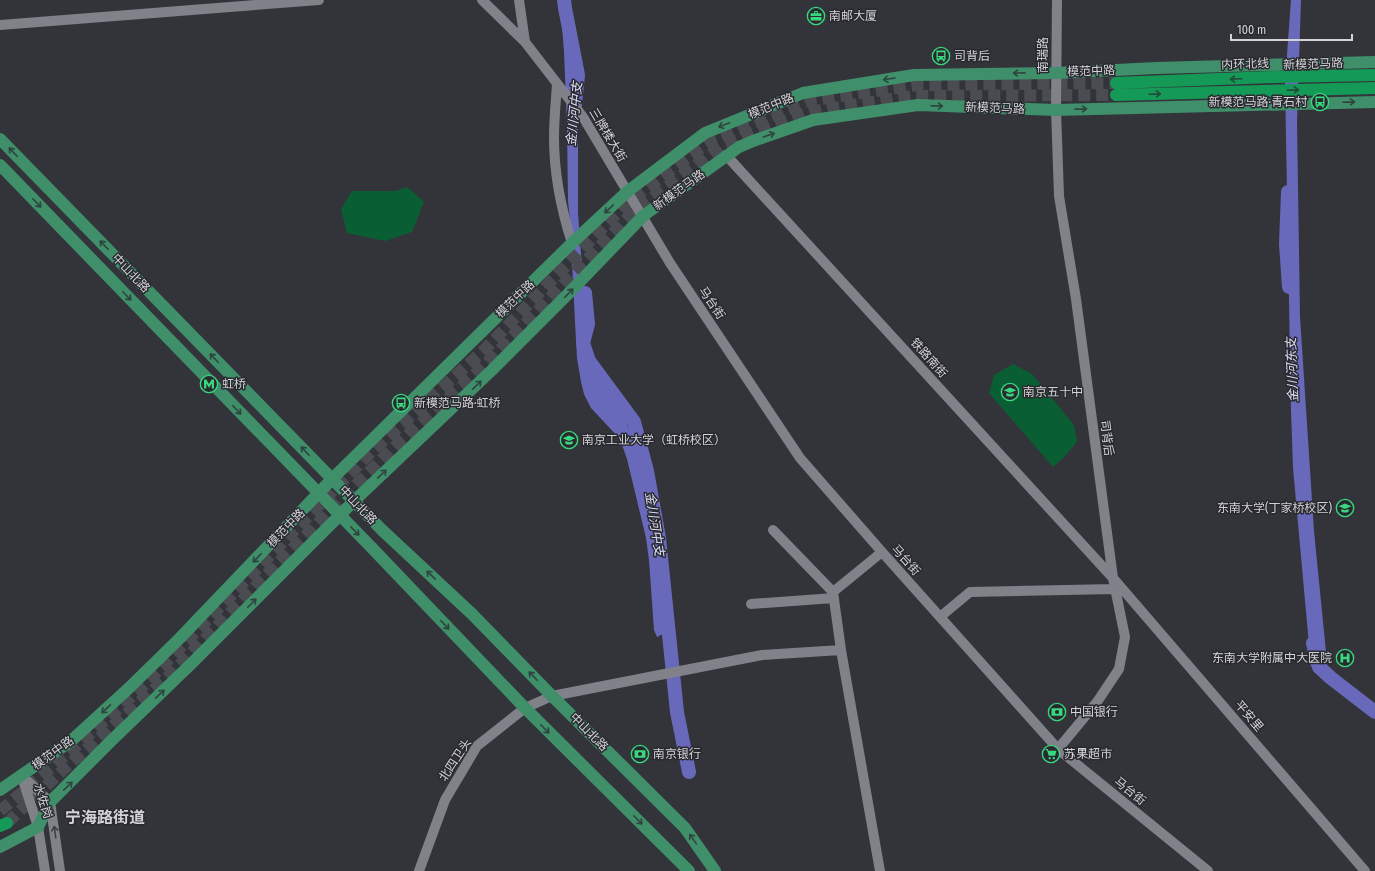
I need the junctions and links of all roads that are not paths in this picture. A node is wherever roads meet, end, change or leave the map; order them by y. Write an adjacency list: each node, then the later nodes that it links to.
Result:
1 (319, 0): 5 (street)
2 (482, 0): 6 (street, 三牌楼大街)
3 (519, 0): 6 (street)
4 (1057, 0): 9 (street, 南瑞路)
5 (0, 25)
6 (525, 42): 11 (street, 三牌楼大街)
7 (1375, 62): 8 (main road, 新模范马路)
8 (1156, 68): 9 (main road, 模范中路)
9 (1056, 72): 16 (street, 南瑞路); 20 (main road, 模范中路, one-way to 20)
10 (1375, 74): 13 (highway, 内环北线, one-way to 13)
11 (557, 84): 20 (street, 三牌楼大街); 22 (street)
12 (1375, 88): 13 (highway, 内环北线)
13 (1326, 89): 14 (highway)
14 (1375, 94)
15 (1375, 102): 16 (main road, 新模范马路, one-way to 15)
16 (1056, 110): 18 (main road, 新模范马路, one-way to 16); 29 (street, 司背后)
17 (0, 139): 23 (main road, 中山北路, one-way to 17)
18 (726, 155): 21 (main road, 新模范马路); 29 (street, 铁路南街)
19 (0, 165): 24 (main road, 中山北路, one-way to 24)
20 (628, 191): 21 (street, 三牌楼大街); 22 (main road, 模范中路, one-way to 22)
21 (643, 216): 25 (main road, one-way to 21); 28 (street, 马台街)
22 (572, 243): 23 (main road, 模范中路)
23 (332, 479): 24 (main road, 模范中路); 25 (main road, 中山北路)
24 (319, 493): 26 (main road, 中山北路); 38 (main road, 模范中路, one-way to 38)
25 (354, 501): 26 (main road); 35 (main road, 中山北路, one-way to 25)
26 (340, 515): 36 (main road, 中山北路, one-way to 36); 40 (main road, one-way to 26)
27 (773, 530): 31 (street)
28 (882, 552): 31 (street); 33 (street, 马台街)
29 (1113, 578): 30 (street, 司背后); 50 (street, 平安里)
30 (1115, 589): 33 (street); 37 (street, 司背后)
31 (833, 595): 32 (street); 34 (street)
32 (751, 604)
33 (940, 617): 37 (street, 马台街)
34 (841, 650): 35 (street, 北四卫头); 48 (street)
35 (552, 696): 36 (street, 北四卫头); 47 (main road, 中山北路, one-way to 35)
36 (525, 708): 45 (street, 北四卫头); 46 (main road, 中山北路, one-way to 46)
37 (1058, 749): 49 (street, 马台街)
38 (22, 775): 39 (main road, 模范中路); 40 (street, 水佐岗); 41 (street, 水佐岗)
39 (0, 790)
40 (50, 802): 41 (main road); 44 (street, 水佐岗, one-way to 40)
41 (38, 827): 42 (main road); 43 (street, 水佐岗)
42 (0, 847)
43 (45, 871)
44 (60, 871)
45 (420, 871)
46 (689, 871)
47 (715, 871)
48 (880, 871)
49 (1208, 871)
50 (1365, 871)

